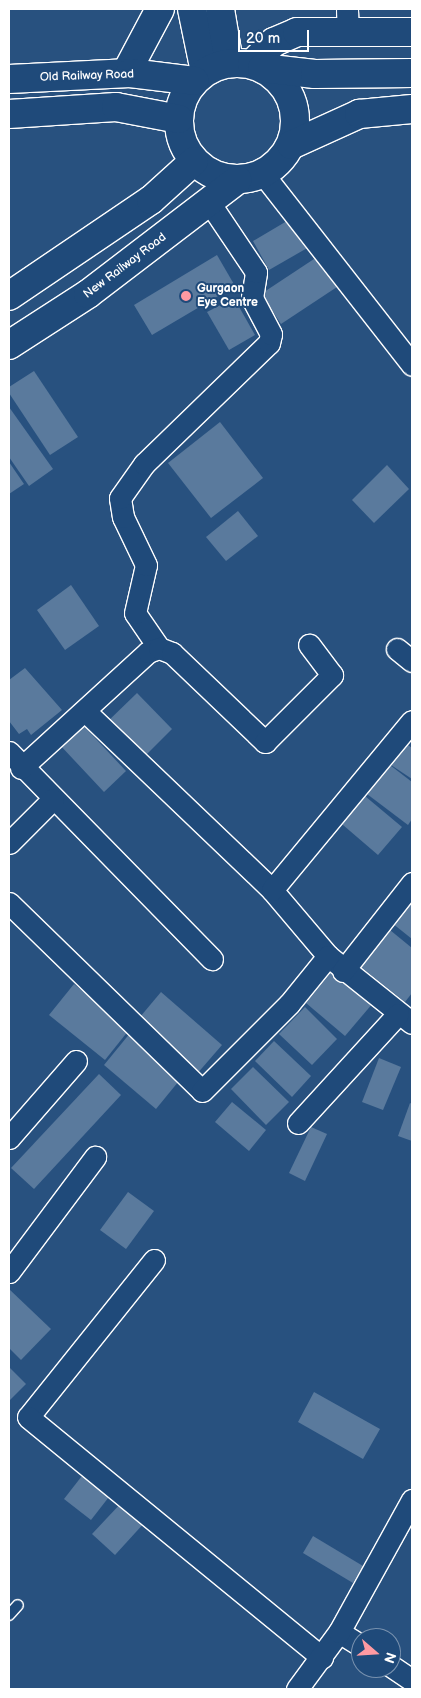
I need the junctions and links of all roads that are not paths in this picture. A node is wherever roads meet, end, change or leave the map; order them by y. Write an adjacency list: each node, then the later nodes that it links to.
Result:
1 (160, 9): 7 (main road)
2 (192, 9): 6 (main road)
3 (220, 9): 6 (main road)
4 (348, 20): 5 (main road); 6 (main road)
5 (412, 32)
6 (229, 70): 7 (main road, Old Railway Road); 8 (main road, Old Railway Road); 12 (main road); 13 (main road)
7 (126, 73): 9 (main road, Old Railway Road)
8 (412, 73)
9 (9, 79)
10 (412, 109): 13 (main road)
11 (9, 114): 12 (main road)
12 (179, 119): 14 (main road)
13 (291, 146): 15 (main road)
14 (194, 161): 16 (main road); 18 (main road)
15 (263, 174): 16 (main road); 20 (street)
16 (237, 180): 17 (main road, New Railway Road)
17 (209, 202): 19 (main road, New Railway Road); 22 (street)
18 (9, 296)
19 (9, 345)
20 (412, 365)
21 (309, 645): 22 (street)
22 (159, 648): 23 (street)
23 (86, 712): 25 (street); 29 (street)
24 (412, 721): 29 (street)
25 (15, 760): 26 (street)
26 (52, 799): 27 (street); 32 (street)
27 (9, 843)
28 (412, 883): 33 (street)
29 (272, 890): 31 (street)
30 (9, 902): 31 (street)
31 (328, 956): 33 (street)
32 (212, 959)
33 (343, 971): 34 (street)
34 (405, 1018): 36 (street)
35 (76, 1061): 37 (street)
36 (298, 1123)
37 (9, 1138)
38 (95, 1157): 40 (street)
39 (154, 1260): 46 (street)
40 (9, 1272)
41 (412, 1500): 44 (street)
42 (18, 1605): 43 (lane)
43 (9, 1615)
44 (339, 1632): 45 (street); 46 (street)
45 (351, 1640)
46 (322, 1658): 49 (street)
47 (401, 1673): 48 (street)
48 (412, 1680)
49 (297, 1689)

